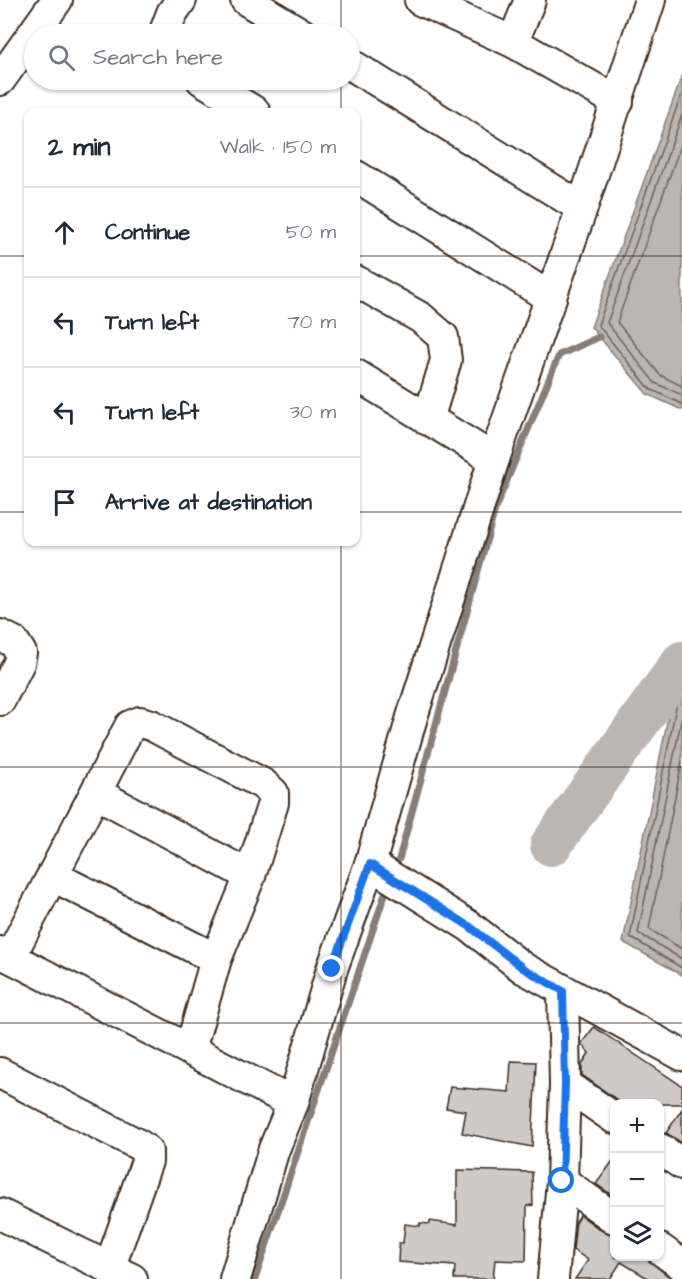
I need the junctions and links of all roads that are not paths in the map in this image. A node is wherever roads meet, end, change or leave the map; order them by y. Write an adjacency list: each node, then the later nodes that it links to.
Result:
1 (57, 0): 7 (street)
2 (181, 0): 8 (street)
3 (246, 0): 9 (street)
4 (420, 0): 10 (street)
5 (530, 0): 10 (street)
6 (650, 0): 15 (street)
7 (40, 24)
8 (167, 24)
9 (286, 24)
10 (513, 42): 15 (street)
11 (24, 46): 13 (street)
12 (360, 70): 18 (street)
13 (0, 80)
14 (219, 90): 16 (street)
15 (618, 102): 18 (street)
16 (248, 108)
17 (360, 179): 20 (street)
18 (582, 208): 20 (street)
19 (360, 283): 22 (street)
20 (551, 298): 23 (street)
21 (360, 378): 22 (street)
22 (428, 420): 23 (street)
23 (494, 459): 27 (street)
24 (0, 635): 25 (street)
25 (0, 700)
26 (96, 793): 28 (street); 29 (street); 29 (street)
27 (370, 864): 32 (street); 37 (street)
28 (53, 876): 30 (street); 31 (street)
29 (250, 876): 31 (street)
30 (5, 954): 33 (street)
31 (216, 959): 33 (street)
32 (563, 991): 34 (street); 36 (street)
33 (190, 1050): 37 (street)
34 (682, 1055)
35 (0, 1073): 46 (street)
36 (565, 1084): 38 (street); 41 (street)
37 (293, 1103): 48 (street)
38 (610, 1115)
39 (664, 1152): 40 (street)
40 (682, 1164)
41 (562, 1181): 43 (street); 47 (street)
42 (0, 1214): 46 (street)
43 (610, 1215)
44 (664, 1252): 45 (street)
45 (682, 1265)
46 (121, 1274)
47 (555, 1278)
48 (235, 1279)

